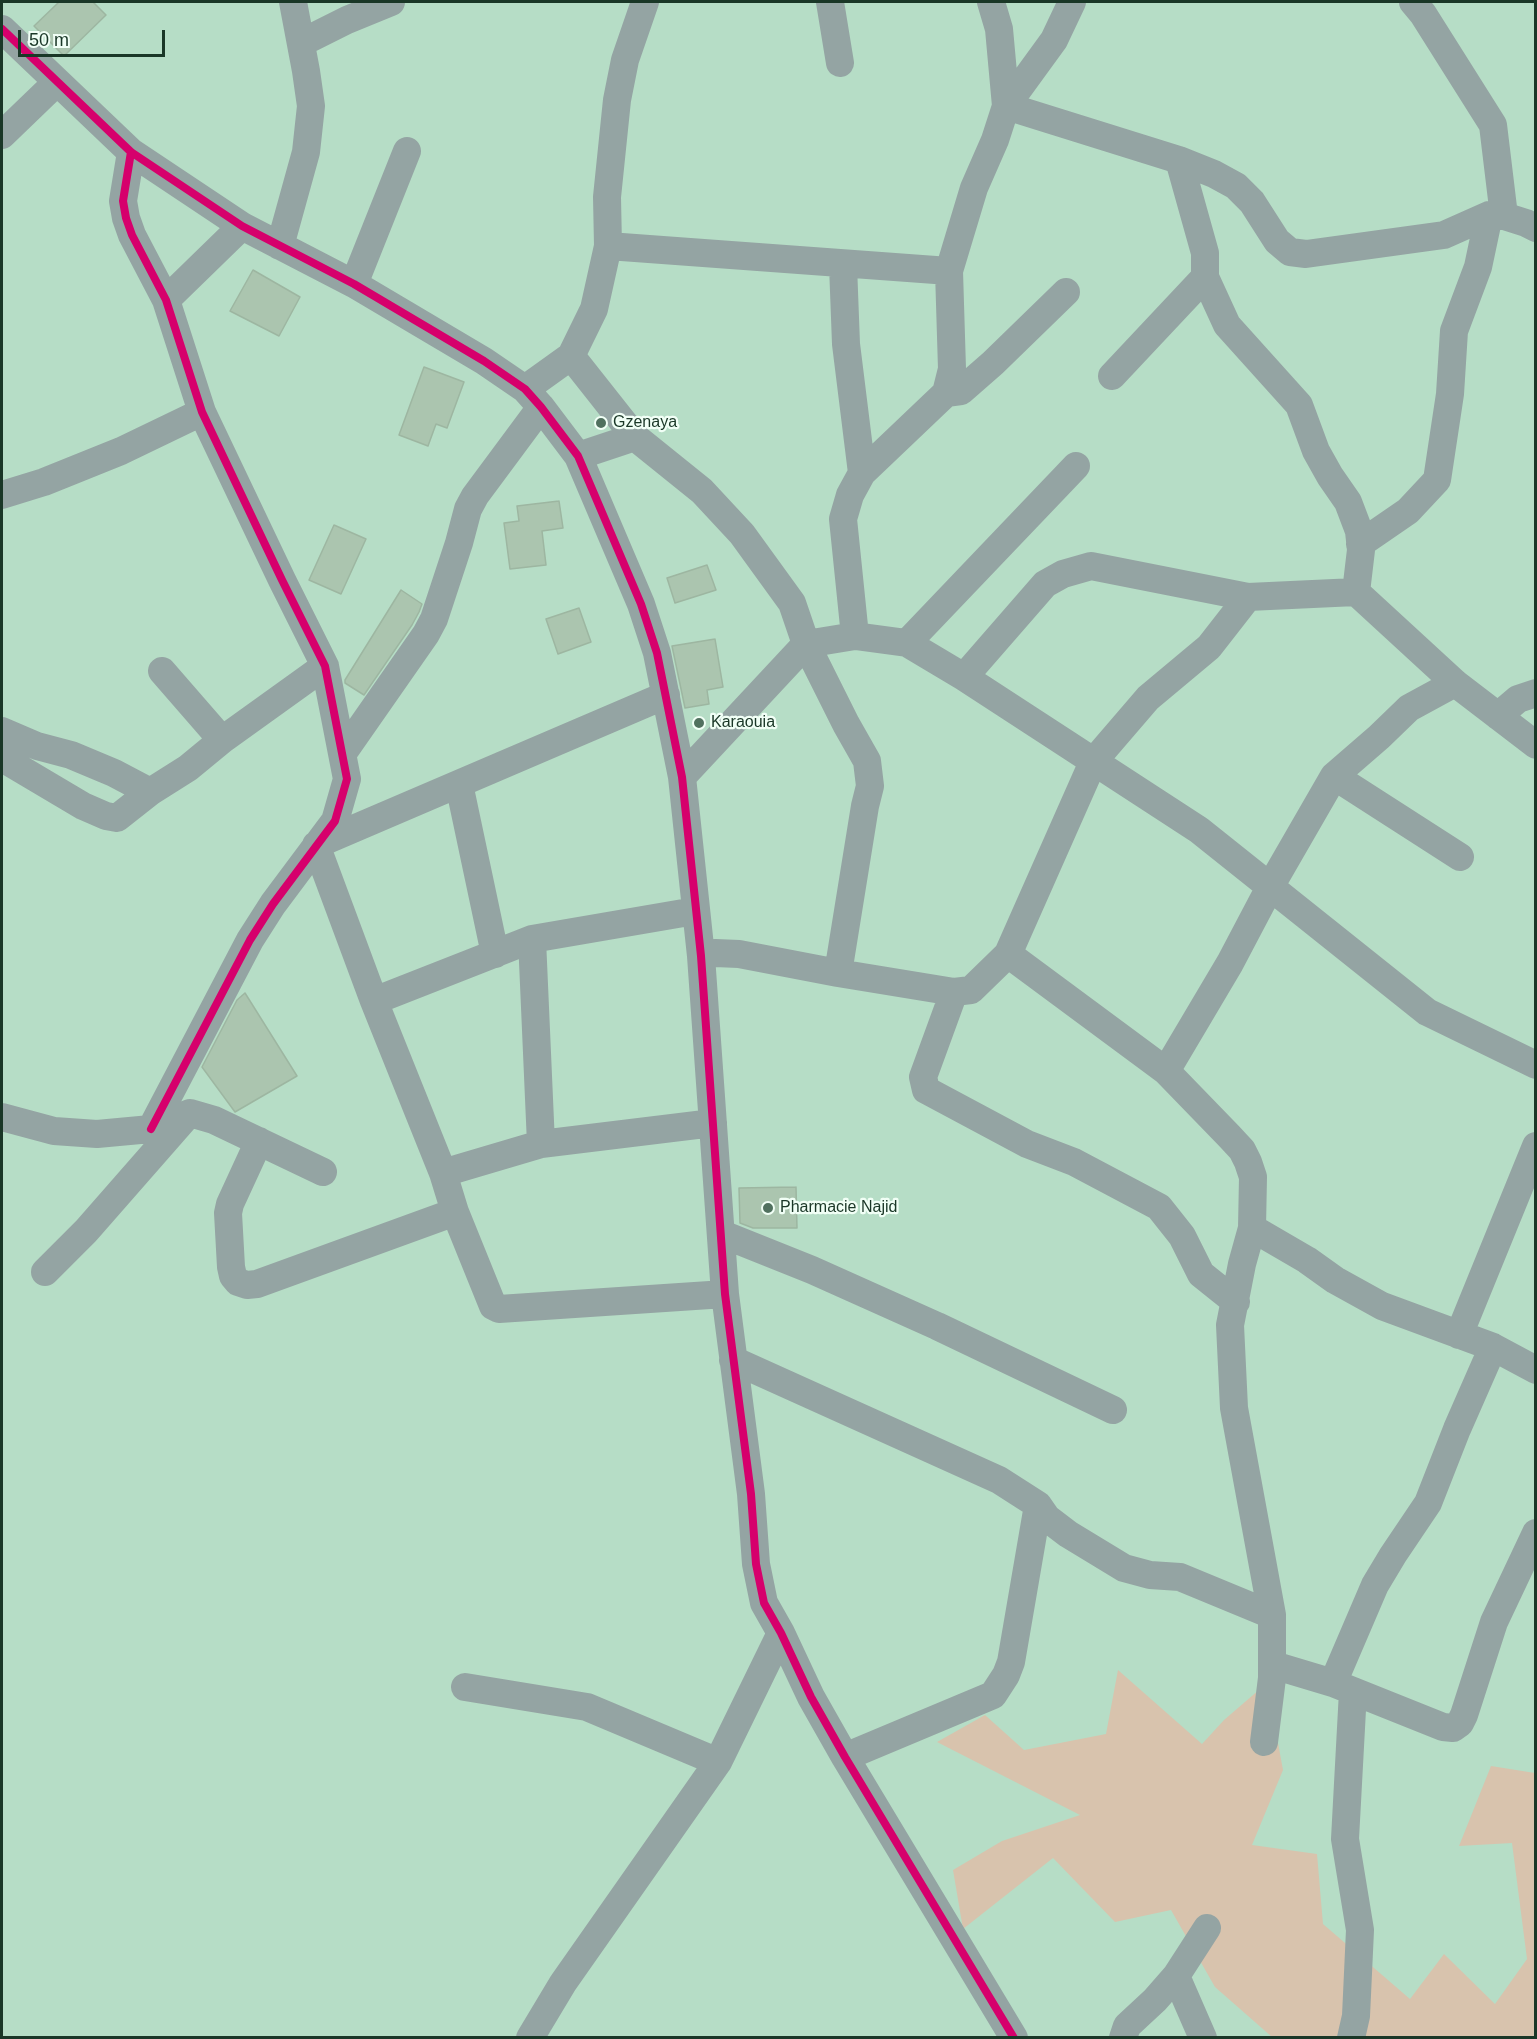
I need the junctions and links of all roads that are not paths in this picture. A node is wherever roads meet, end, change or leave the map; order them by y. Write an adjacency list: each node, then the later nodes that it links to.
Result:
1 (293, 2): 9 (street)
2 (391, 2): 9 (street)
3 (645, 2): 21 (street)
4 (830, 2): 10 (street)
5 (991, 2): 12 (street)
6 (1072, 2): 12 (street)
7 (1413, 2): 17 (street)
8 (2, 29): 11 (street)
9 (301, 43): 20 (street)
10 (840, 63)
11 (57, 82): 13 (street); 15 (street)
12 (1006, 106): 16 (street); 23 (street)
13 (2, 135)
14 (407, 151): 25 (street)
15 (131, 152): 18 (street); 27 (street)
16 (1179, 160): 17 (street); 24 (street)
17 (1496, 215): 19 (street); 38 (street)
18 (242, 226): 20 (street); 27 (street)
19 (1536, 228)
20 (280, 246): 25 (street)
21 (608, 246): 22 (street); 28 (street)
22 (843, 265): 23 (street); 36 (street)
23 (949, 272): 30 (street)
24 (1205, 278): 29 (street); 38 (street)
25 (354, 284): 31 (street)
26 (1066, 292): 30 (street)
27 (166, 300): 32 (street)
28 (571, 356): 31 (street); 33 (street)
29 (1112, 376)
30 (946, 393): 36 (street)
31 (533, 398): 34 (street); 54 (street)
32 (202, 412): 37 (street); 44 (street)
33 (635, 438): 34 (street); 43 (street)
34 (578, 456): 49 (street)
35 (1076, 466): 42 (street)
36 (862, 473): 41 (street)
37 (2, 495)
38 (1360, 544): 39 (street)
39 (1356, 592): 40 (street); 47 (street)
40 (1248, 597): 46 (street); 56 (street)
41 (855, 636): 42 (street); 43 (street)
42 (907, 643): 46 (street)
43 (806, 644): 58 (street); 69 (street)
44 (325, 666): 52 (street); 54 (street)
45 (162, 671): 52 (street)
46 (964, 677): 56 (street)
47 (1455, 684): 50 (street); 57 (street)
48 (1536, 693): 50 (street)
49 (666, 695): 58 (street); 59 (street)
50 (1498, 716): 53 (street)
51 (2, 731): 60 (street)
52 (222, 740): 60 (street)
53 (1536, 745)
54 (343, 753): 61 (street)
55 (2, 758): 60 (street)
56 (1093, 762): 63 (street); 67 (street)
57 (1334, 776): 62 (street); 63 (street)
58 (682, 777): 64 (street)
59 (459, 784): 61 (street); 66 (street)
60 (150, 792)
61 (316, 845): 71 (street); 77 (street)
62 (1460, 858)
63 (1270, 887): 72 (street); 73 (street)
64 (695, 912): 65 (street); 68 (street)
65 (532, 939): 66 (street); 79 (street)
66 (495, 954): 71 (street)
67 (1008, 954): 70 (street); 73 (street)
68 (701, 956): 69 (street); 75 (street)
69 (838, 973): 70 (street)
70 (954, 992): 88 (street)
71 (374, 1001): 82 (street)
72 (1536, 1065)
73 (1166, 1071): 84 (street)
74 (190, 1113): 77 (street); 78 (street); 86 (street)
75 (713, 1123): 79 (street); 85 (street)
76 (10, 1124): 77 (street)
77 (151, 1129)
78 (259, 1141): 81 (street); 83 (street)
79 (541, 1144): 82 (street)
80 (1536, 1146): 89 (street)
81 (323, 1172)
82 (443, 1173): 83 (street)
83 (455, 1212): 87 (street)
84 (1252, 1228): 88 (street); 89 (street)
85 (722, 1234): 87 (street); 93 (street)
86 (45, 1272)
87 (725, 1294): 91 (street)
88 (1236, 1302): 96 (street)
89 (1459, 1335): 90 (street)
90 (1493, 1347): 92 (street); 100 (street)
91 (733, 1360): 94 (street); 97 (street)
92 (1536, 1370)
93 (1113, 1410)
94 (1038, 1505): 96 (street); 102 (street)
95 (1536, 1533): 100 (street)
96 (1272, 1614): 98 (street)
97 (781, 1633): 102 (street); 103 (street)
98 (1273, 1665): 100 (street); 101 (street)
99 (465, 1687): 103 (street)
100 (1343, 1687): 110 (street)
101 (1264, 1742)
102 (845, 1757): 107 (street)
103 (718, 1762): 106 (street)
104 (1207, 1928): 105 (street)
105 (1176, 1976): 108 (street); 109 (street)
106 (530, 2037)
107 (1014, 2037)
108 (1123, 2037)
109 (1203, 2037)
110 (1351, 2037)

